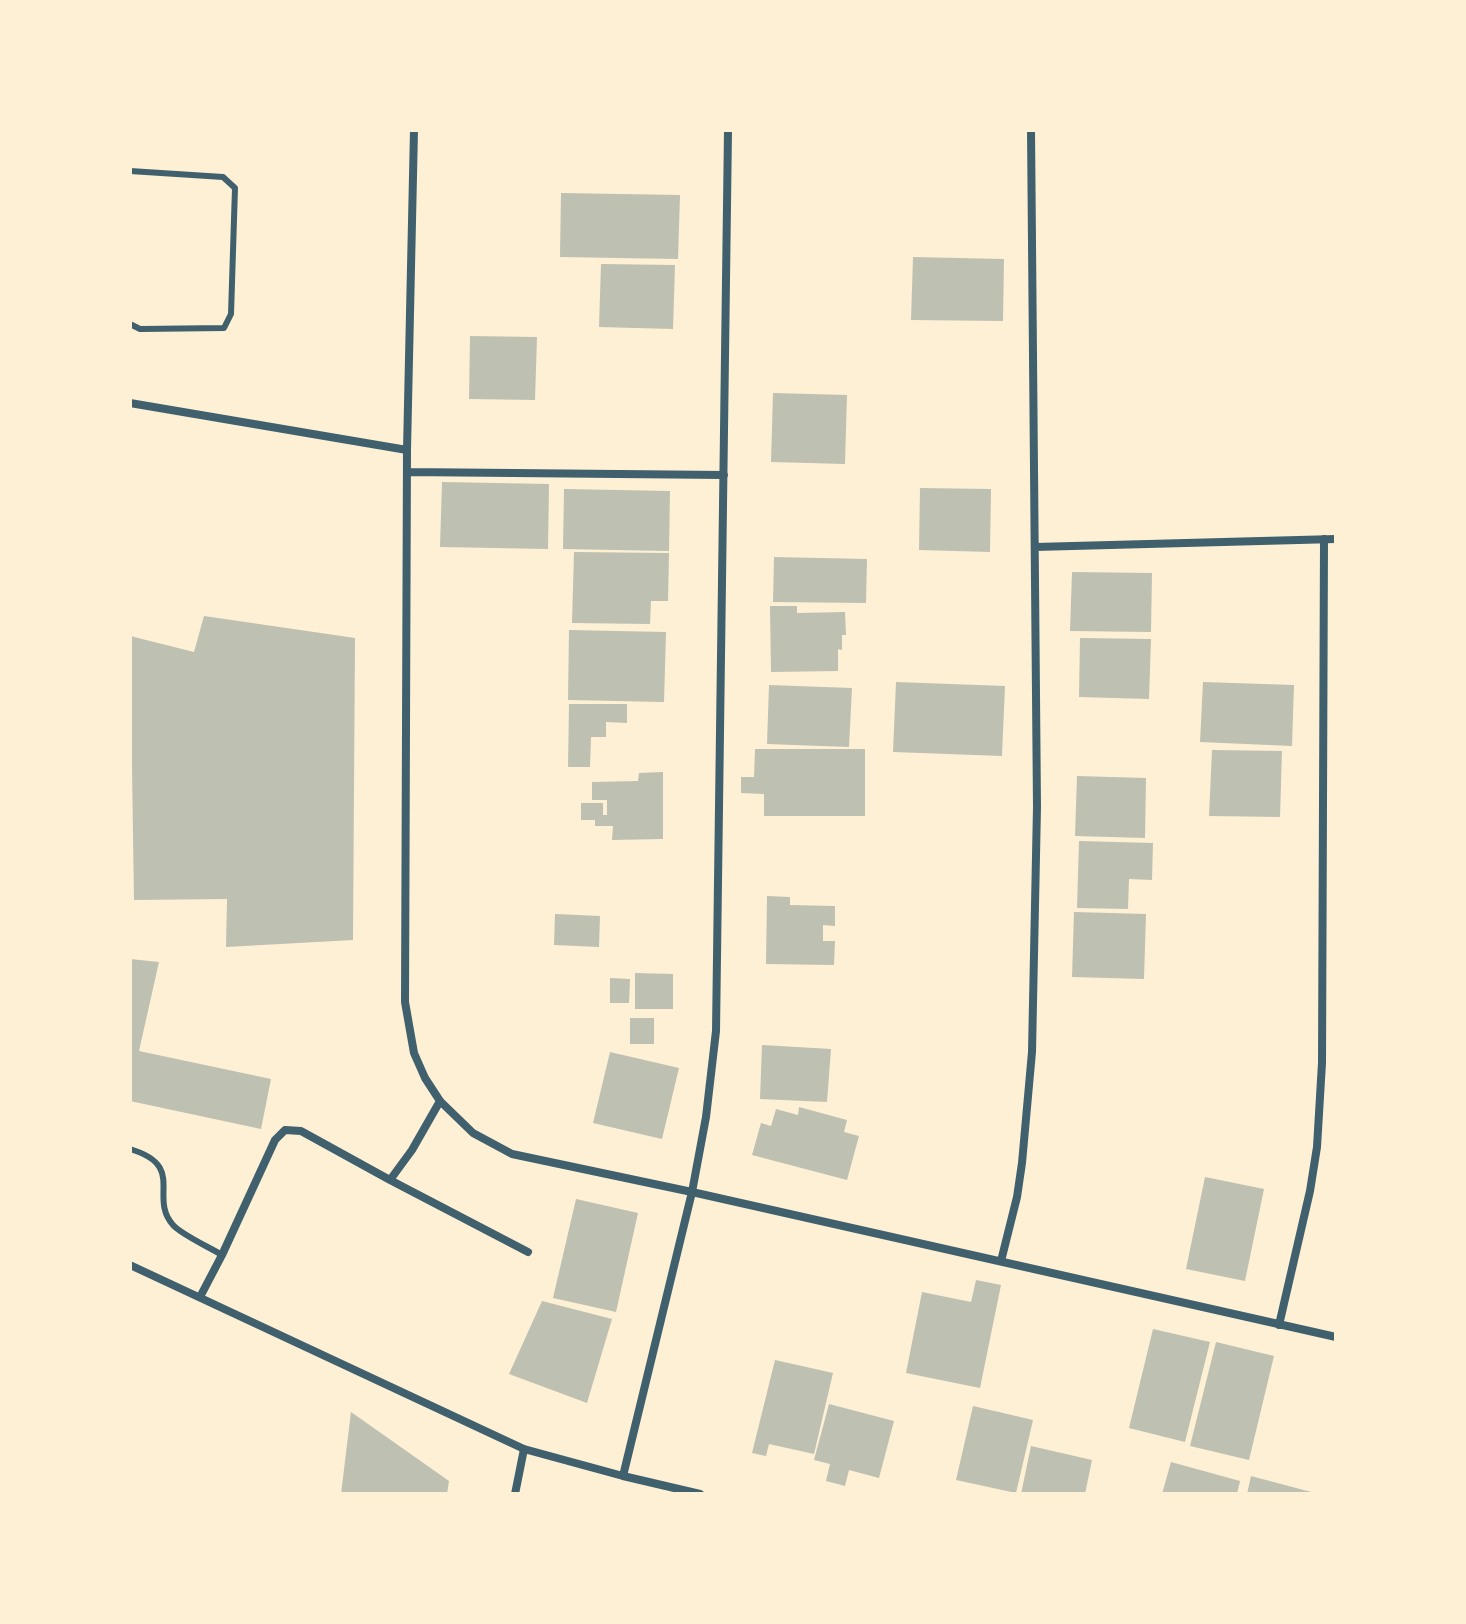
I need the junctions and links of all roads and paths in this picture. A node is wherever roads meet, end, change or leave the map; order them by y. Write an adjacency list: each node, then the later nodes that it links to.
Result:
1 (414, 130): 7 (street)
2 (728, 130): 9 (street)
3 (1031, 130): 12 (street)
4 (130, 171): 5 (lane)
5 (130, 324)
6 (130, 403): 7 (street)
7 (407, 450): 8 (street)
8 (407, 472): 9 (street); 13 (street)
9 (724, 475): 16 (street)
10 (1324, 539): 11 (street); 12 (street); 22 (street)
11 (1336, 539)
12 (1035, 547): 19 (street)
13 (440, 1101): 15 (street); 16 (street)
14 (130, 1149): 18 (lane)
15 (390, 1180): 17 (street); 18 (street)
16 (692, 1192): 19 (street); 25 (street)
17 (528, 1252)
18 (222, 1255): 21 (street)
19 (1001, 1261): 22 (street)
20 (130, 1265): 21 (street)
21 (200, 1297): 24 (street)
22 (1279, 1325): 23 (street)
23 (1336, 1337)
24 (524, 1449): 25 (street); 26 (street)
25 (623, 1476): 27 (street)
26 (515, 1494)
27 (700, 1494)

